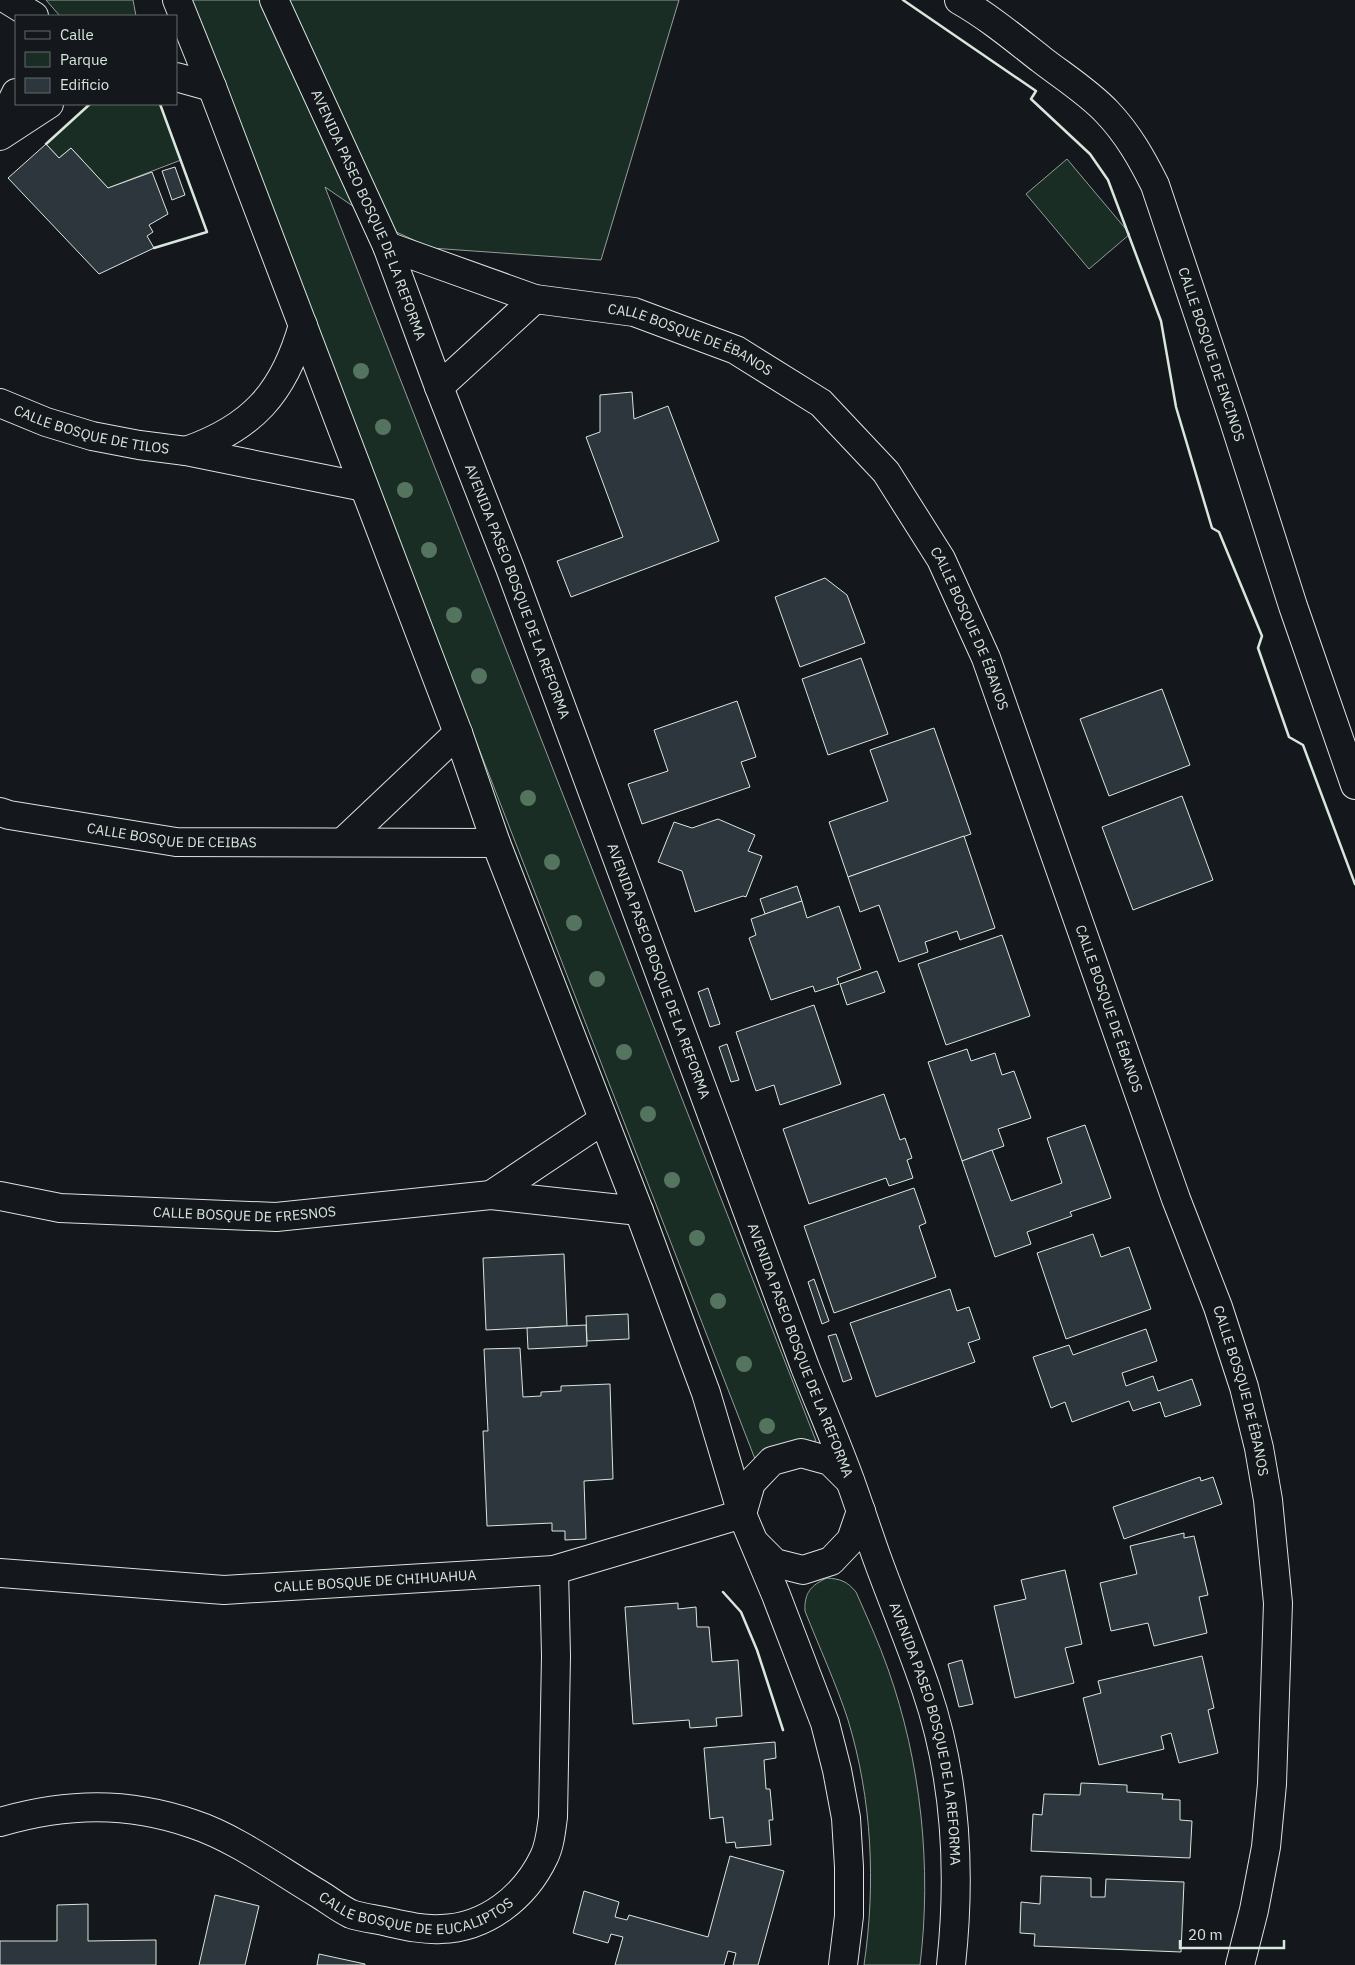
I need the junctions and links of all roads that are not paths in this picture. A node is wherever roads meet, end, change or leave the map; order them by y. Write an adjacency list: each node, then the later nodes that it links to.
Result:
1 (7, 0): 5 (street); 6 (street)
2 (177, 0): 8 (street)
3 (274, 0): 13 (street, AVENIDA PASEO BOSQUE DE LA REFORMA)
4 (959, 0): 21 (street, CALLE BOSQUE DE ENCINOS)
5 (17, 15)
6 (32, 15)
7 (178, 78): 8 (street)
8 (212, 87): 15 (street)
9 (15, 95): 11 (street)
10 (47, 105): 12 (street)
11 (0, 126)
12 (0, 136)
13 (387, 246): 14 (street, CALLE BOSQUE DE ÉBANOS); 16 (street, AVENIDA PASEO BOSQUE DE LA REFORMA)
14 (535, 299): 16 (street); 38 (street, CALLE BOSQUE DE ÉBANOS)
15 (303, 325): 18 (street, CALLE BOSQUE DE TILOS); 19 (street)
16 (439, 387): 29 (street, AVENIDA PASEO BOSQUE DE LA REFORMA)
17 (0, 403): 18 (street, CALLE BOSQUE DE TILOS)
18 (186, 452): 19 (street, CALLE BOSQUE DE TILOS)
19 (364, 487): 20 (street)
20 (458, 732): 23 (street); 24 (street)
21 (1355, 785)
22 (0, 812): 23 (street, CALLE BOSQUE DE CEIBAS)
23 (344, 841): 24 (street, CALLE BOSQUE DE CEIBAS)
24 (496, 843): 25 (street)
25 (603, 1120): 26 (street, CALLE BOSQUE DE FRESNOS); 28 (street)
26 (491, 1195): 27 (street, CALLE BOSQUE DE FRESNOS); 28 (street, CALLE BOSQUE DE FRESNOS)
27 (0, 1196)
28 (639, 1211): 31 (street)
29 (851, 1482): 30 (street, AVENIDA PASEO BOSQUE DE LA REFORMA); 31 (street)
30 (861, 1511): 32 (street); 37 (street, AVENIDA PASEO BOSQUE DE LA REFORMA)
31 (742, 1514): 32 (street); 33 (street, CALLE BOSQUE DE CHIHUAHUA)
32 (756, 1544): 36 (street)
33 (554, 1570): 34 (street, CALLE BOSQUE DE CHIHUAHUA); 35 (street, CALLE BOSQUE DE EUCALIPTOS)
34 (0, 1573)
35 (0, 1822)
36 (843, 1965)
37 (951, 1965)
38 (1240, 1965)

